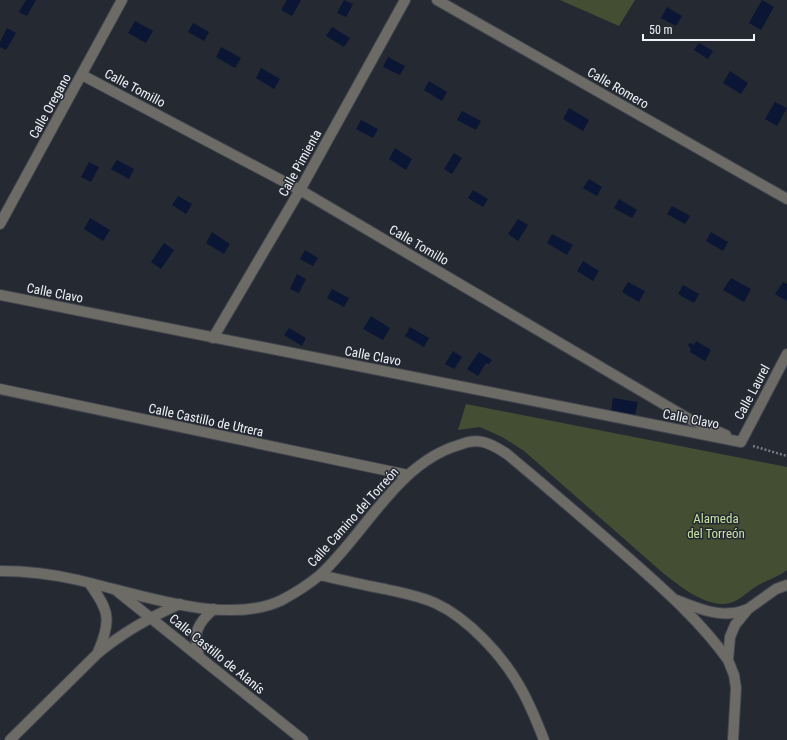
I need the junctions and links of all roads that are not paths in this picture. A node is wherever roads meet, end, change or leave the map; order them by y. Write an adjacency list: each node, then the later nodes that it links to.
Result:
1 (122, 0): 4 (street, Calle Oregano)
2 (406, 0): 5 (street, Calle Pimienta)
3 (436, 0): 6 (street, Calle Romero)
4 (82, 75): 5 (street, Calle Tomillo); 7 (street, Calle Oregano)
5 (300, 190): 9 (street, Calle Pimienta); 12 (street, Calle Tomillo)
6 (787, 199)
7 (0, 224)
8 (0, 295): 9 (street, Calle Clavo)
9 (213, 338): 12 (street, Calle Clavo)
10 (787, 354): 12 (street, Calle Laurel)
11 (0, 390): 13 (street, Calle Castillo de Utrera)
12 (740, 442)
13 (408, 476): 15 (street, Calle Camino del Torreón); 19 (street, Calle Camino del Torreón)
14 (0, 571): 16 (street, Calle Camino del Torreón)
15 (320, 575): 21 (street, Calle Camino del Torreón); 29 (street)
16 (89, 582): 18 (street, Calle Camino del Torreón); 24 (street)
17 (787, 585): 22 (street)
18 (115, 589): 20 (street, Calle Camino del Torreón); 23 (street, Calle Castillo de Alanís)
19 (672, 598): 22 (street); 26 (street, Calle Camino del Torreón)
20 (180, 604): 21 (street, Calle Camino del Torreón); 23 (street)
21 (214, 609): 25 (street)
22 (748, 609): 26 (street)
23 (151, 618): 24 (street); 25 (street, Calle Castillo de Alanís)
24 (97, 654): 27 (street)
25 (199, 656): 28 (street, Calle Castillo de Alanís)
26 (728, 660): 30 (street)
27 (10, 740)
28 (303, 740)
29 (544, 740)
30 (733, 740)

